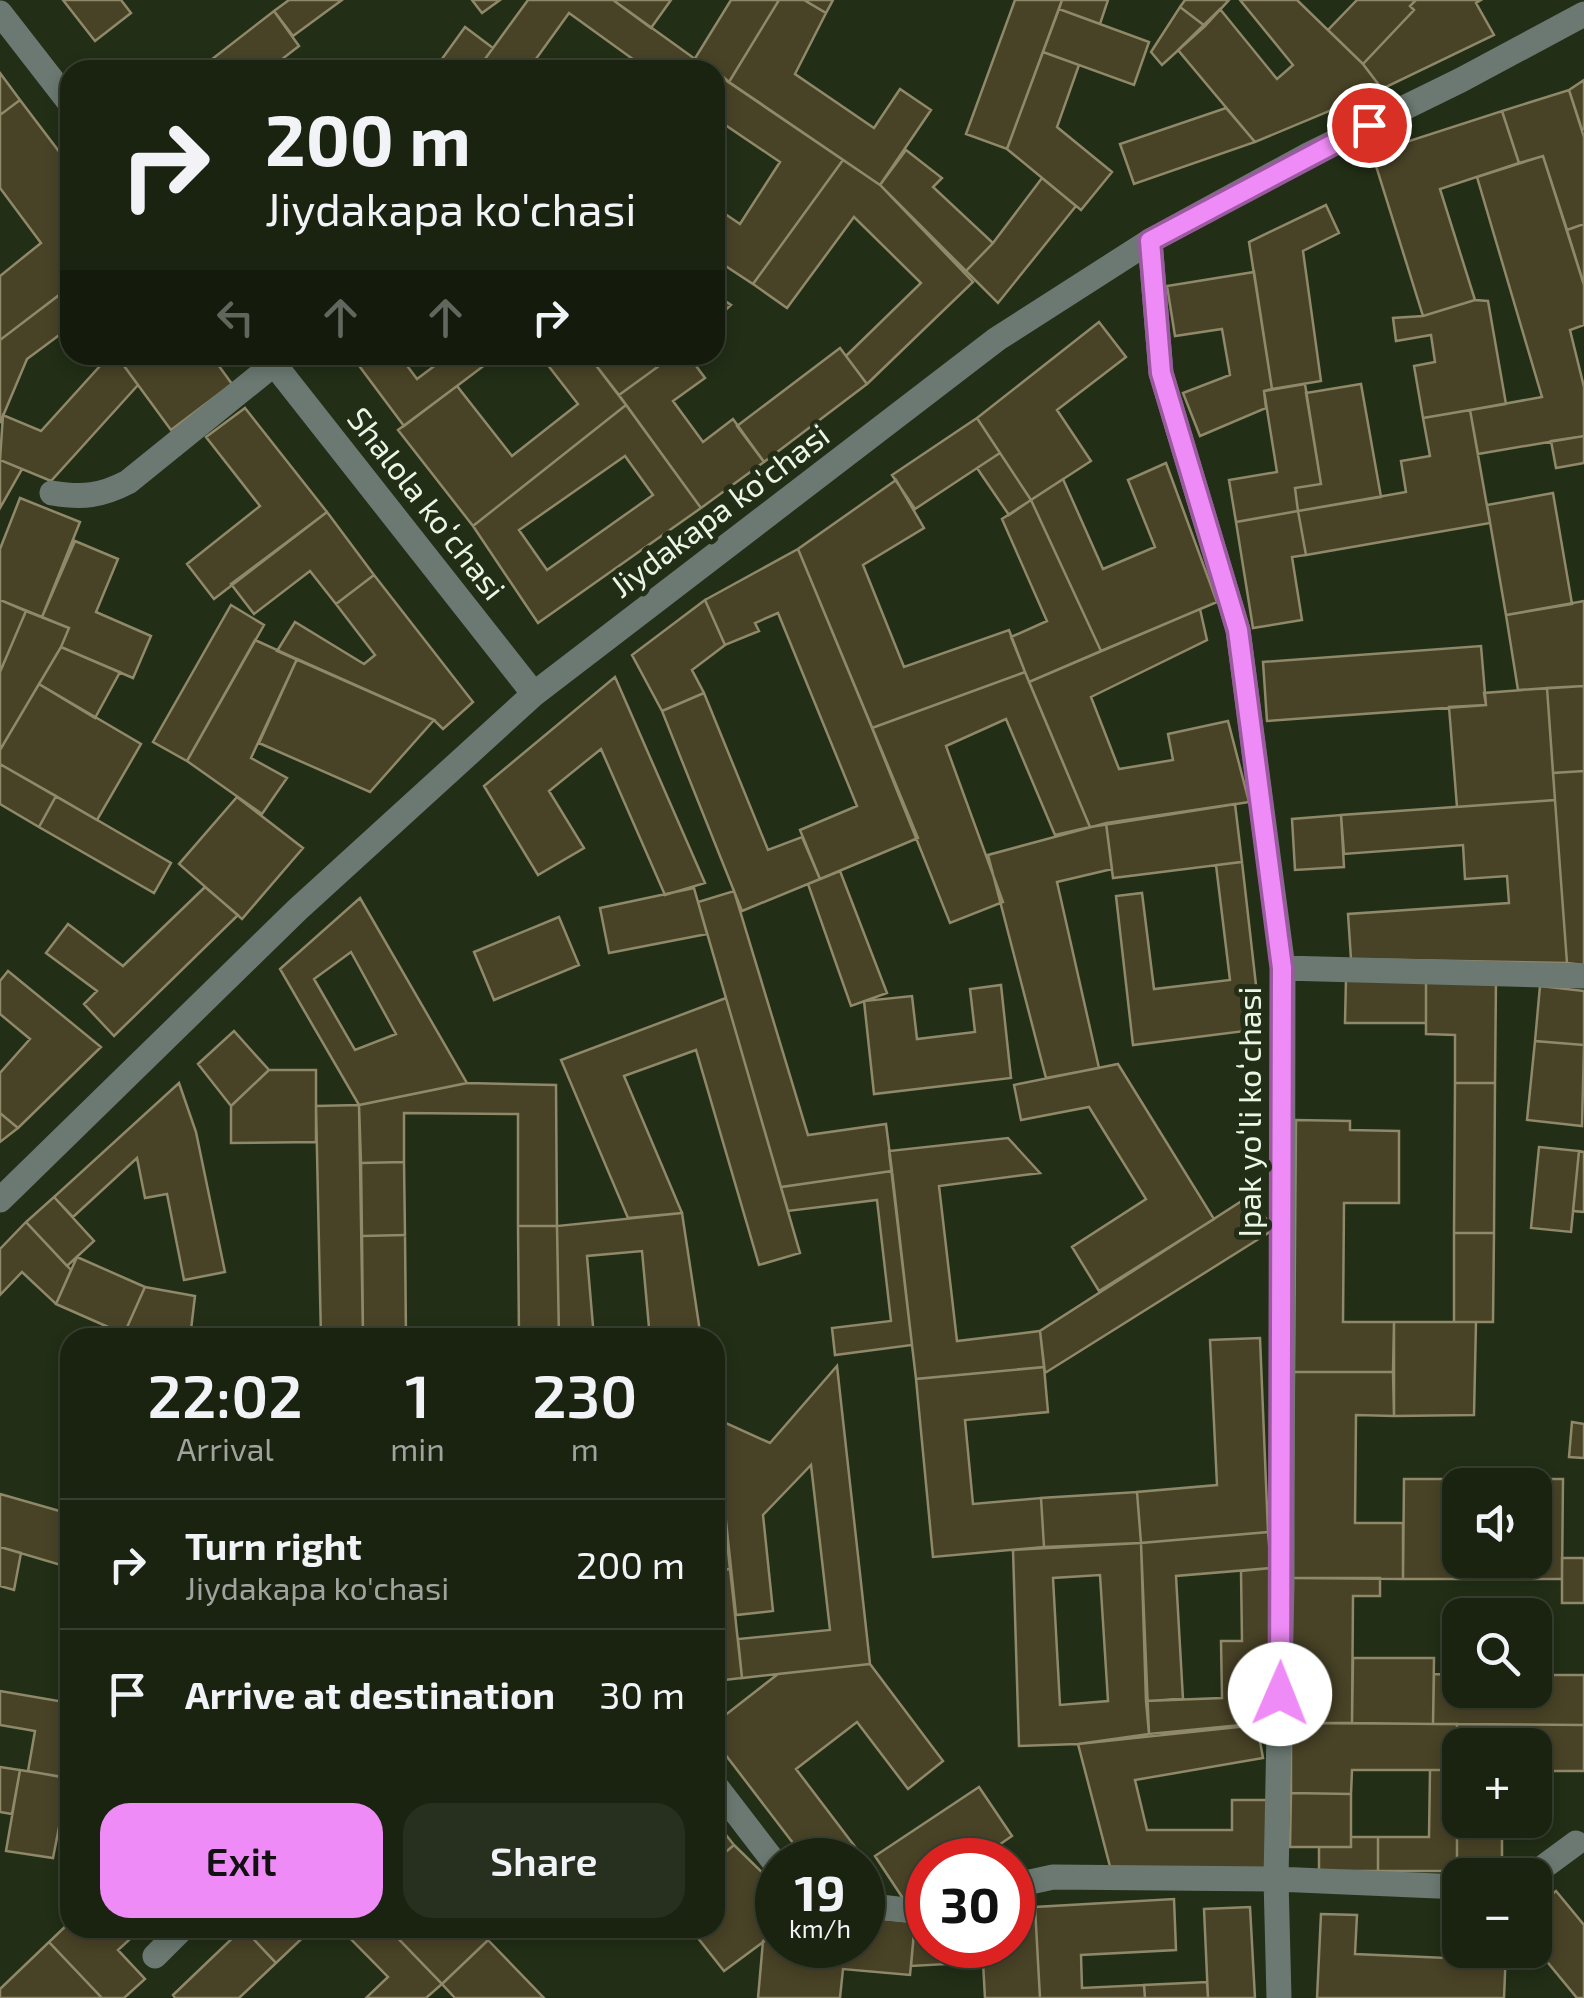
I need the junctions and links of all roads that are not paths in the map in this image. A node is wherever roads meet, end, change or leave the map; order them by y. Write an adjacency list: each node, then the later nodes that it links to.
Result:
1 (0, 13): 3 (street)
2 (1584, 14): 4 (street, Jiydakapa ko'chasi)
3 (60, 90)
4 (1150, 241): 8 (street, Jiydakapa ko'chasi); 9 (street, Ipak yoʻli koʻchasi)
5 (264, 365): 7 (street)
6 (274, 365): 8 (street, Shalola koʻchasi)
7 (52, 493)
8 (534, 694): 11 (street, Jiydakapa ko'chasi)
9 (1282, 968): 10 (street); 16 (street, Ipak yoʻli koʻchasi)
10 (1584, 976)
11 (0, 1200)
12 (725, 1799): 13 (street)
13 (755, 1838)
14 (1576, 1844): 15 (street)
15 (1552, 1861)
16 (1276, 1879): 17 (street); 18 (street); 21 (street, Ipak yoʻli koʻchasi)
17 (1035, 1881)
18 (1442, 1886)
19 (173, 1938): 20 (street)
20 (155, 1956)
21 (1279, 1998)

